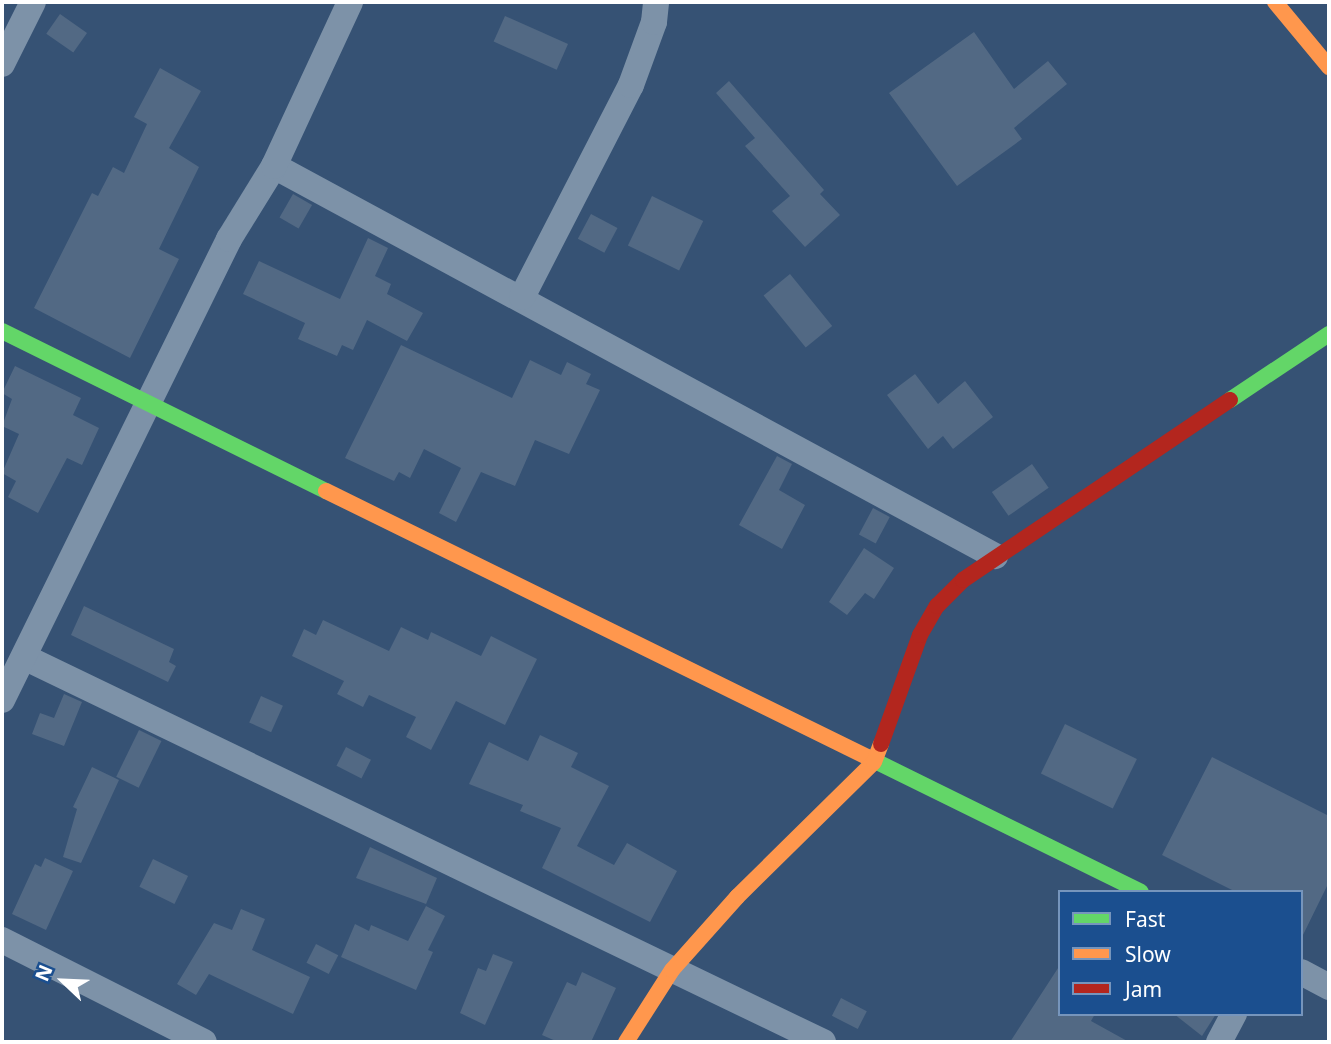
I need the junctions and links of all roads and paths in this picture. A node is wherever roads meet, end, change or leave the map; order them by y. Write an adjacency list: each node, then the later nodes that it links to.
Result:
1 (33, 2): 5 (street)
2 (350, 2): 7 (street)
3 (656, 2): 8 (street)
4 (1275, 2): 6 (main road)
5 (2, 64)
6 (1329, 67)
7 (274, 166): 8 (street); 11 (street)
8 (522, 297): 12 (street)
9 (2, 331): 11 (main road)
10 (1329, 334): 12 (main road)
11 (149, 405): 13 (street); 15 (main road)
12 (995, 556): 15 (main road)
13 (24, 657): 14 (street); 18 (street)
14 (2, 700)
15 (874, 762): 16 (main road); 18 (main road)
16 (1137, 890)
17 (2, 940): 22 (street)
18 (672, 970): 23 (main road); 24 (street)
19 (1303, 973): 20 (street)
20 (1329, 987)
21 (1233, 1016): 25 (street)
22 (204, 1042)
23 (626, 1042)
24 (823, 1042)
25 (1219, 1042)

